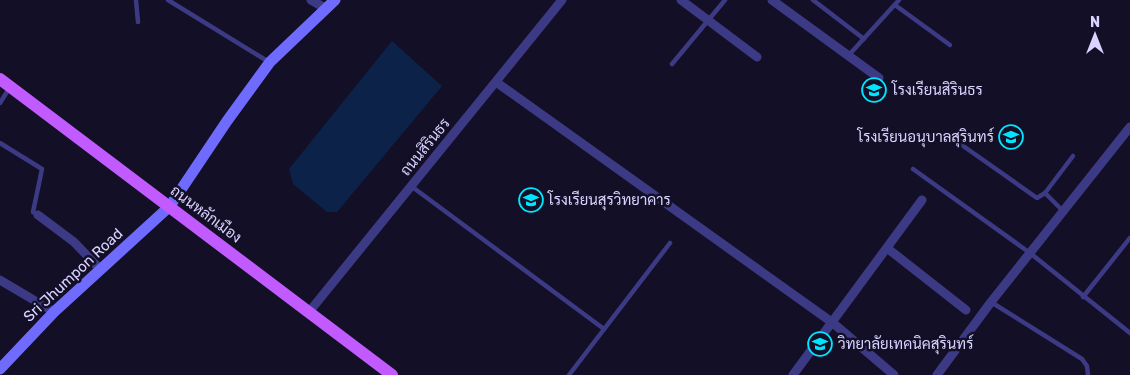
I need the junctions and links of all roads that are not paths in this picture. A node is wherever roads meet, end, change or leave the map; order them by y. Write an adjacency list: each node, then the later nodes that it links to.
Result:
1 (136, 0): 14 (lane)
2 (168, 0): 19 (lane)
3 (311, 0): 12 (street)
4 (335, 0): 12 (street, Sri Jhumpon Road)
5 (562, 0): 23 (street, ถนนสิรินธร)
6 (681, 0): 13 (street)
7 (725, 0): 13 (lane)
8 (772, 0): 17 (street)
9 (813, 0): 15 (lane)
10 (899, 0): 11 (lane)
11 (895, 5): 15 (lane); 16 (lane)
12 (326, 9): 19 (street, Sri Jhumpon Road)
13 (708, 20): 18 (street); 20 (lane)
14 (138, 22)
15 (864, 39): 17 (lane)
16 (950, 46)
17 (848, 56): 21 (street)
18 (757, 57)
19 (270, 62): 33 (street, Sri Jhumpon Road)
20 (672, 64)
21 (879, 78)
22 (5, 82): 24 (lane); 33 (main road, ถนนหลักเมือง)
23 (496, 82): 30 (street, ถนนสิรินธร); 47 (street)
24 (0, 103)
25 (1130, 127): 34 (street)
26 (949, 136): 31 (lane)
27 (0, 143): 35 (lane)
28 (1073, 156): 31 (lane)
29 (913, 169): 39 (lane)
30 (411, 186): 46 (street, ถนนสิรินธร); 48 (lane)
31 (1045, 194): 34 (lane)
32 (922, 200): 38 (street)
33 (170, 206): 40 (street, Sri Jhumpon Road); 46 (main road, ถนนหลักเมือง)
34 (1063, 211): 39 (street)
35 (38, 215): 40 (street)
36 (1130, 238): 42 (lane)
37 (670, 243): 48 (lane)
38 (887, 248): 44 (street); 47 (street)
39 (1030, 253): 42 (lane); 43 (street)
40 (100, 269): 45 (street, Sri Jhumpon Road)
41 (0, 280): 45 (street)
42 (1083, 297): 49 (lane)
43 (991, 302): 55 (street); 56 (lane)
44 (966, 310)
45 (54, 312): 50 (street, Sri Jhumpon Road)
46 (309, 312): 51 (main road, ถนนหลักเมือง)
47 (832, 323): 53 (street); 54 (street)
48 (604, 329): 52 (lane)
49 (1130, 333)
50 (0, 369)
51 (392, 375)
52 (569, 375)
53 (793, 375)
54 (894, 375)
55 (937, 375)
56 (1088, 375)

